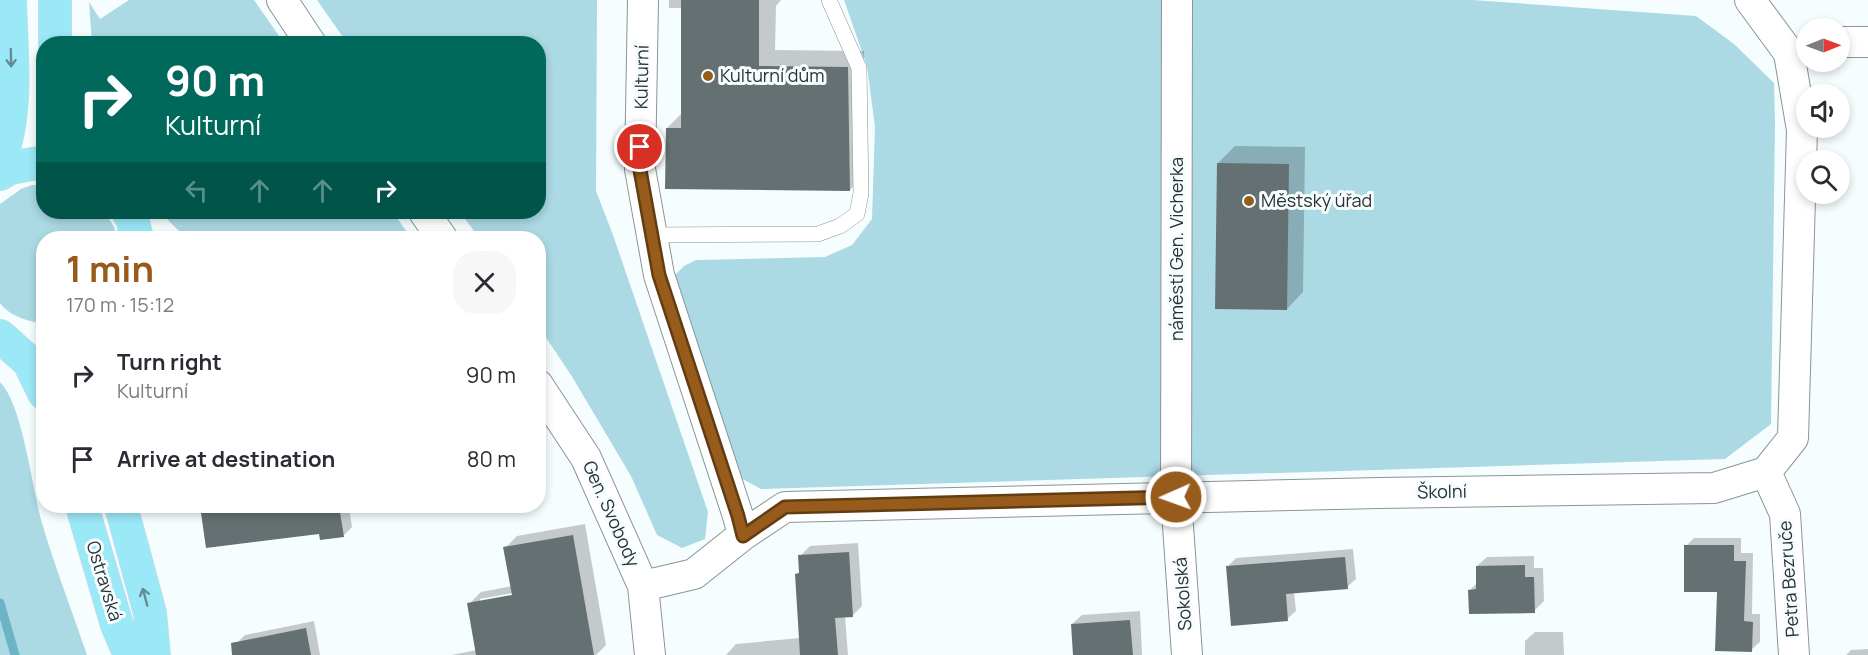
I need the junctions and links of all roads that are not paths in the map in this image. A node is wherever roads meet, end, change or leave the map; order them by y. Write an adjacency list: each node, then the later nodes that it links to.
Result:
1 (10, 0): 14 (main road, one-way to 14)
2 (55, 0): 8 (main road)
3 (282, 0): 9 (street)
4 (643, 0): 17 (street, Kulturní)
5 (829, 0): 17 (lane)
6 (1177, 0): 23 (street, náměstí Gen. Vicherka)
7 (1750, 0): 12 (street)
8 (56, 36)
9 (307, 36)
10 (1850, 42): 11 (street)
11 (1868, 42)
12 (1796, 49)
13 (1799, 72): 22 (street)
14 (0, 159)
15 (36, 163): 16 (main road)
16 (0, 174)
17 (652, 235): 26 (street, Kulturní)
18 (3, 338): 19 (main road); 20 (main road)
19 (36, 348)
20 (36, 378)
21 (546, 397): 27 (street, Gen. Svobody)
22 (1766, 472): 23 (street, Školní); 32 (street, Petra Bezruče)
23 (1176, 497): 26 (street, Školní); 31 (street, Sokolská)
24 (84, 513): 28 (main road, Ostravská)
25 (123, 513): 29 (main road, Ostravská, one-way to 25)
26 (743, 536): 27 (street, Školní)
27 (643, 586): 30 (street, Gen. Svobody)
28 (130, 655)
29 (154, 655)
30 (650, 655)
31 (1187, 655)
32 (1794, 655)

